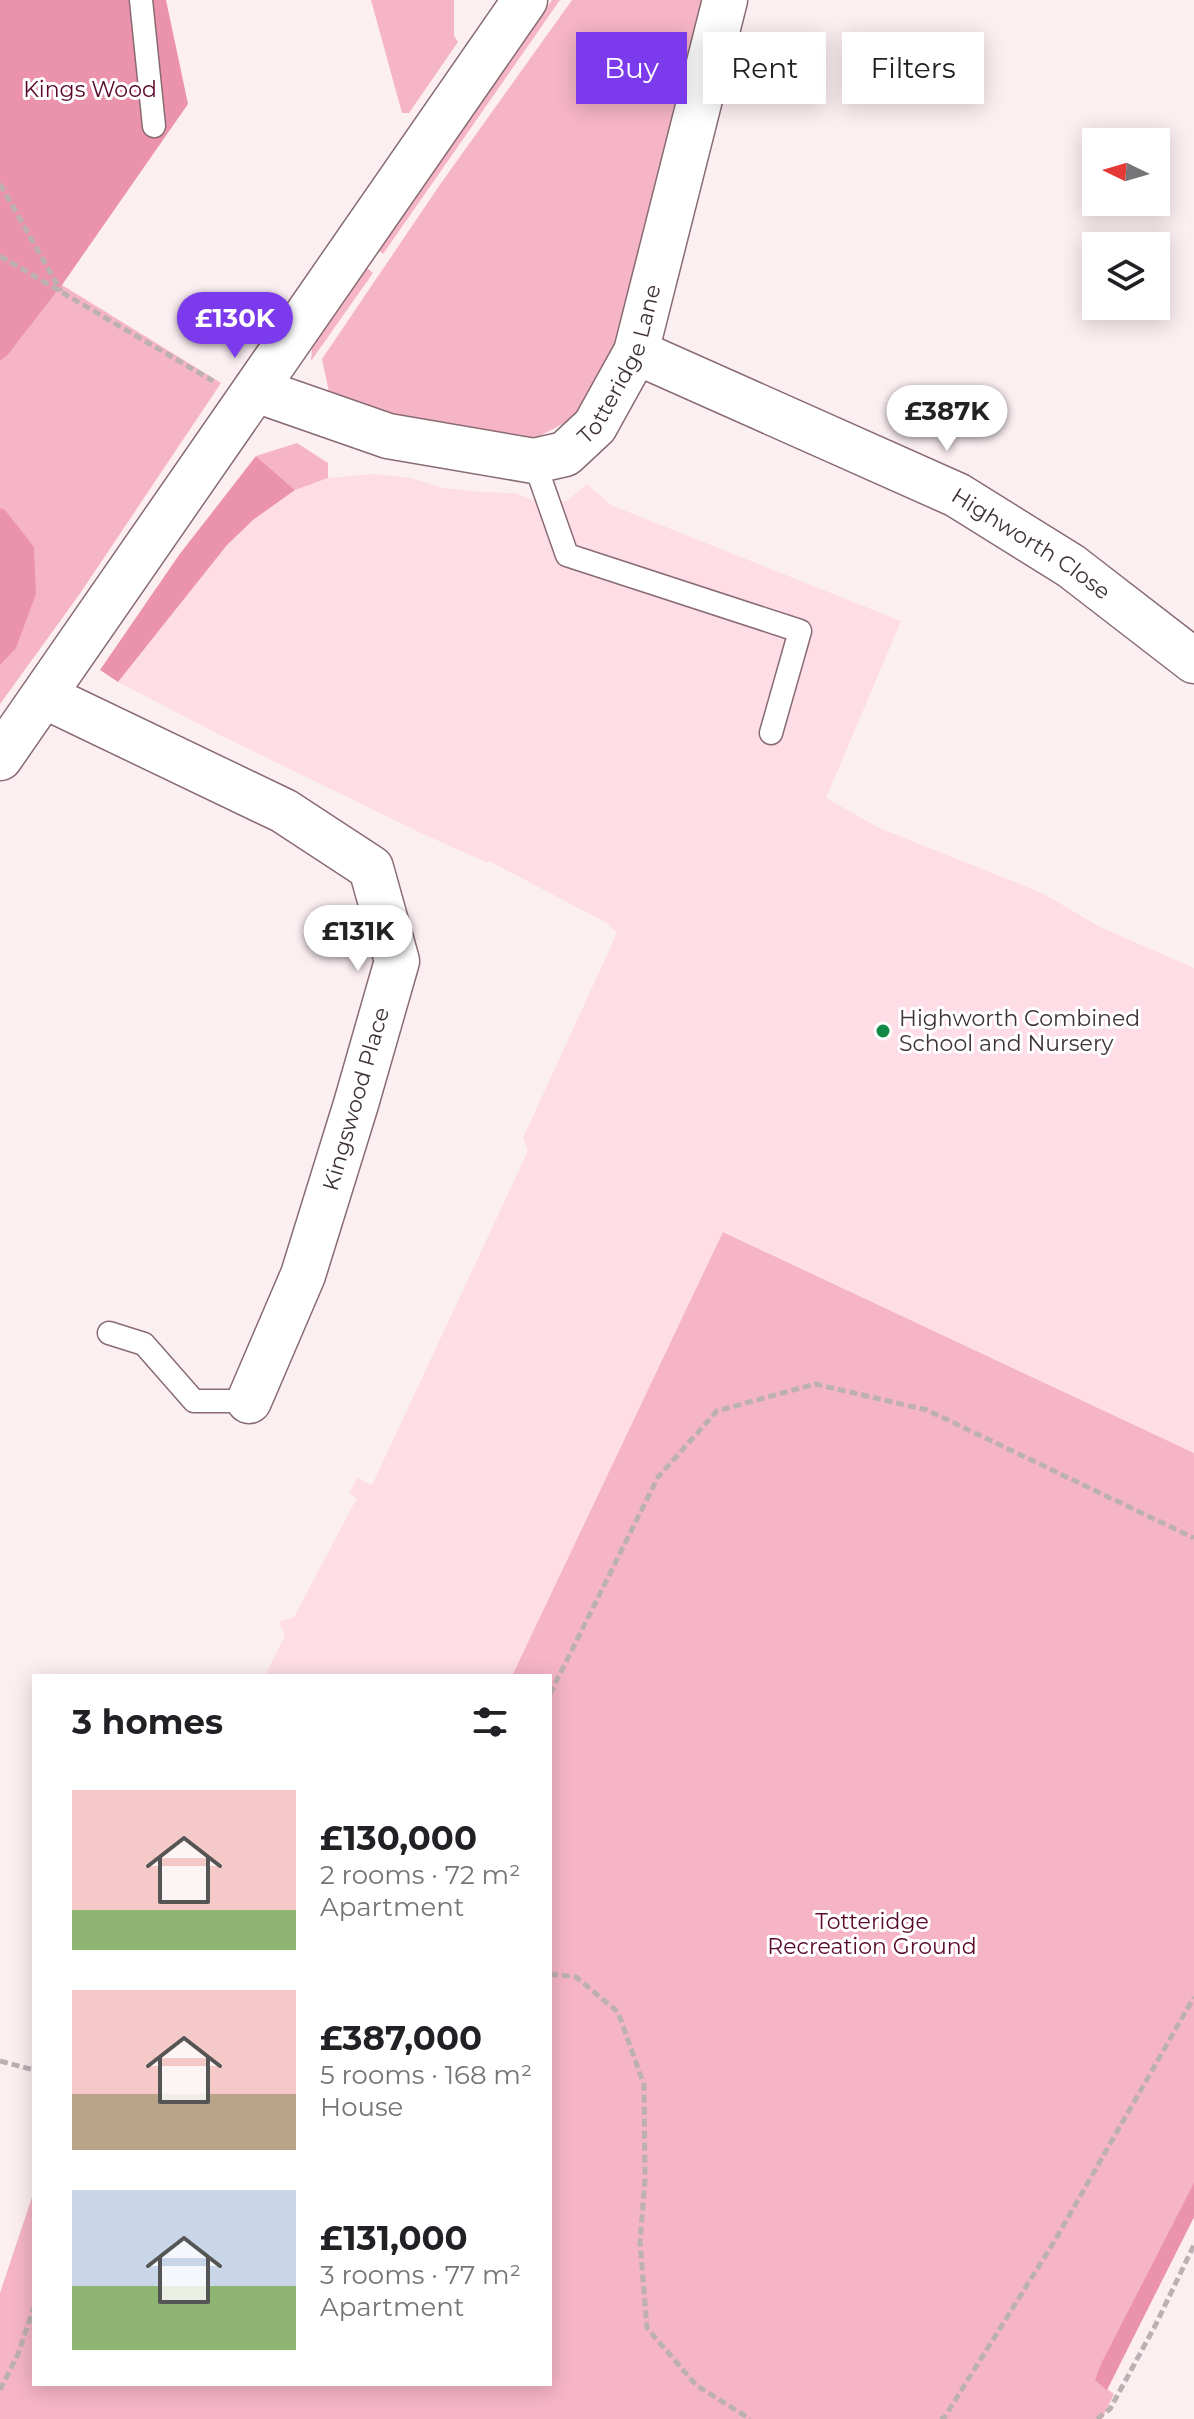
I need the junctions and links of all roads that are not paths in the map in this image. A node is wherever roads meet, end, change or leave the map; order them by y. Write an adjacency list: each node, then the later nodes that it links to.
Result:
1 (141, 0): 4 (lane)
2 (525, 0): 6 (street)
3 (725, 0): 5 (street, Totteridge Lane)
4 (154, 126)
5 (636, 352): 7 (street, Totteridge Lane); 8 (street, Highworth Close)
6 (252, 396): 7 (street, Totteridge Lane); 9 (street)
7 (534, 461): 10 (lane)
8 (1194, 661)
9 (44, 696): 11 (street); 13 (street, Kingswood Place)
10 (771, 733)
11 (0, 758)
12 (109, 1333): 13 (lane)
13 (249, 1401)

